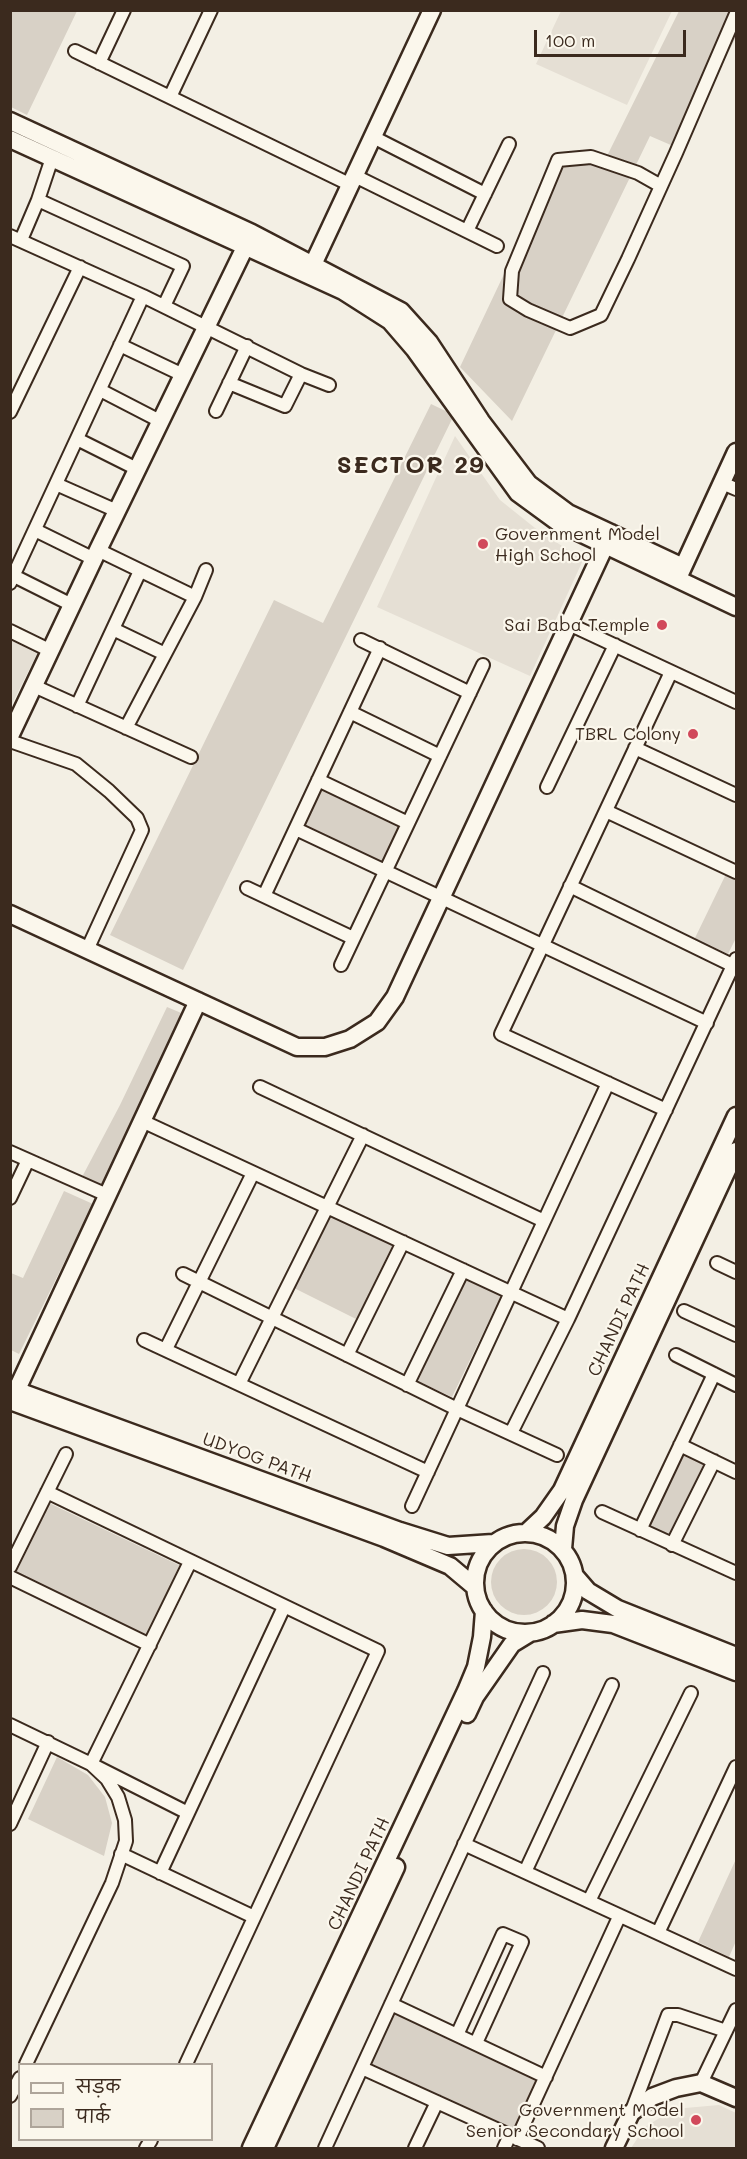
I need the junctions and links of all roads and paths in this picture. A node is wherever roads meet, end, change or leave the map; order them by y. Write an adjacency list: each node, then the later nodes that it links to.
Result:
1 (124, 10): 6 (street)
2 (211, 10): 7 (street)
3 (432, 10): 9 (main road)
4 (736, 14): 14 (street)
5 (75, 51): 6 (street)
6 (99, 63): 7 (street)
7 (170, 97): 13 (street)
8 (10, 121): 19 (main road)
9 (373, 137): 13 (main road); 15 (street)
10 (10, 139): 12 (main road)
11 (509, 144): 15 (street)
12 (52, 158): 16 (street); 19 (main road)
13 (353, 181): 17 (street); 23 (main road)
14 (661, 186): 14 (street)
15 (485, 194): 17 (street)
16 (38, 200): 18 (street); 25 (street)
17 (467, 231): 20 (street)
18 (16, 238): 21 (street); 22 (street)
19 (249, 240): 23 (main road); 26 (main road)
20 (497, 246)
21 (10, 251)
22 (80, 267): 24 (street); 35 (street)
23 (311, 270): 44 (main road)
24 (143, 296): 25 (street); 27 (street)
25 (164, 306): 26 (street)
26 (207, 326): 28 (street); 30 (main road)
27 (120, 345): 30 (street); 33 (street)
28 (247, 346): 29 (street); 31 (street)
29 (301, 374): 31 (street); 32 (street)
30 (183, 375): 36 (main road)
31 (229, 383): 34 (street)
32 (329, 385)
33 (100, 390): 36 (street); 37 (street)
34 (216, 411)
35 (10, 412)
36 (160, 421): 39 (main road)
37 (77, 439): 39 (street); 40 (street)
38 (736, 452): 41 (main road)
39 (137, 470): 42 (main road)
40 (56, 484): 42 (street); 43 (street)
41 (729, 486): 48 (main road)
42 (117, 511): 45 (main road)
43 (35, 530): 45 (street); 49 (street)
44 (608, 539): 48 (main road); 53 (main road)
45 (96, 554): 47 (street); 51 (main road)
46 (206, 570): 50 (street)
47 (140, 571): 50 (street); 54 (street)
48 (680, 573): 52 (main road)
49 (12, 579): 51 (street)
50 (195, 597): 60 (street)
51 (72, 605): 59 (main road)
52 (736, 607)
53 (569, 624): 57 (street); 84 (main road)
54 (113, 630): 60 (street); 66 (street)
55 (10, 631): 59 (street)
56 (361, 640): 58 (street)
57 (615, 645): 62 (street); 74 (street)
58 (380, 648): 64 (street); 67 (street)
59 (51, 651): 63 (main road)
60 (165, 654): 68 (street)
61 (483, 665): 64 (street)
62 (671, 672): 65 (street); 70 (street)
63 (34, 687): 66 (street); 69 (main road)
64 (470, 693): 71 (street)
65 (736, 702)
66 (77, 706): 68 (street)
67 (350, 712): 71 (street); 73 (street)
68 (126, 728): 72 (street)
69 (11, 734): 88 (street)
70 (635, 748): 75 (street); 76 (street)
71 (440, 756): 77 (street)
72 (191, 757)
73 (318, 780): 77 (street); 78 (street)
74 (547, 787)
75 (736, 795)
76 (606, 811): 80 (street); 81 (street)
77 (408, 823): 79 (street)
78 (296, 829): 79 (street); 83 (street)
79 (385, 871): 84 (street); 86 (street)
80 (736, 872)
81 (570, 886): 87 (street); 89 (street)
82 (247, 888): 83 (street)
83 (264, 896): 86 (street)
84 (442, 898): 87 (street); 91 (main road)
85 (10, 914): 88 (main road)
86 (353, 938): 90 (street)
87 (542, 946): 92 (street); 93 (street)
88 (87, 950): 91 (main road)
89 (735, 962): 92 (street)
90 (341, 965)
91 (198, 1001): 97 (main road)
92 (707, 1023): 95 (street)
93 (608, 1083): 95 (street); 106 (street)
94 (260, 1087): 98 (street)
95 (666, 1110): 116 (street)
96 (736, 1116): 139 (main road, CHANDI PATH)
97 (142, 1121): 102 (street); 103 (main road)
98 (363, 1136): 105 (street); 106 (street)
99 (736, 1151): 142 (main road, CHANDI PATH)
100 (10, 1152): 101 (street)
101 (28, 1160): 103 (street); 104 (street)
102 (254, 1173): 105 (street); 112 (street)
103 (107, 1195): 126 (main road)
104 (10, 1198)
105 (328, 1207): 107 (street); 115 (street)
106 (544, 1221): 113 (street)
107 (403, 1242): 109 (street); 120 (street)
108 (717, 1263): 110 (street)
109 (463, 1270): 113 (street); 124 (street)
110 (736, 1272)
111 (183, 1274): 112 (street)
112 (199, 1282): 115 (street); 119 (street)
113 (511, 1292): 116 (street); 127 (street)
114 (684, 1311): 117 (street)
115 (272, 1318): 120 (street); 123 (street)
116 (568, 1319): 128 (street)
117 (736, 1335)
118 (144, 1340): 119 (street)
119 (165, 1349): 123 (street)
120 (347, 1355): 124 (street)
121 (676, 1355): 122 (street)
122 (714, 1374): 125 (street); 129 (street)
123 (239, 1384): 133 (street)
124 (407, 1385): 127 (street)
125 (736, 1385)
126 (12, 1395): 140 (main road, UDYOG PATH); 149 (main road, UDYOG PATH)
127 (457, 1409): 128 (street); 133 (street)
128 (510, 1433): 131 (street)
129 (680, 1445): 132 (street); 138 (street)
130 (66, 1454): 135 (street)
131 (557, 1455)
132 (714, 1461): 134 (street); 141 (street)
133 (428, 1472): 136 (street)
134 (736, 1472)
135 (47, 1492): 144 (street); 145 (street)
136 (412, 1506)
137 (602, 1512): 138 (street)
138 (640, 1530): 141 (street)
139 (527, 1532): 140 (main road); 142 (main road)
140 (494, 1544): 149 (main road)
141 (672, 1545): 146 (street)
142 (563, 1549): 147 (main road)
143 (736, 1557): 146 (street)
144 (190, 1562): 150 (street); 154 (street)
145 (10, 1567)
146 (733, 1572)
147 (575, 1576): 152 (main road); 155 (main road)
148 (10, 1577): 154 (street)
149 (475, 1587): 151 (main road)
150 (284, 1607): 164 (street); 171 (street)
151 (484, 1611): 153 (main road); 191 (main road, CHANDI PATH)
152 (553, 1624): 153 (main road); 156 (main road)
153 (530, 1633): 192 (main road, CHANDI PATH)
154 (150, 1645): 162 (street)
155 (736, 1656)
156 (736, 1671)
157 (543, 1673): 166 (street)
158 (612, 1685): 168 (street)
159 (691, 1693): 170 (street)
160 (10, 1725): 161 (street)
161 (48, 1742): 162 (street); 165 (street)
162 (91, 1764): 164 (street); 167 (street)
163 (736, 1767): 173 (street)
164 (188, 1813): 169 (street)
165 (10, 1824)
166 (464, 1844): 168 (street); 175 (street)
167 (121, 1854): 169 (street); 180 (street)
168 (525, 1872): 170 (street)
169 (160, 1873): 171 (street)
170 (589, 1901): 172 (street)
171 (254, 1917): 181 (street)
172 (619, 1917): 173 (street); 183 (street)
173 (658, 1933): 174 (street)
174 (736, 1969)
175 (391, 2004): 178 (street); 182 (street)
176 (736, 2010): 177 (street)
177 (726, 2031): 185 (street); 189 (street)
178 (456, 2035): 179 (street); 179 (street)
179 (476, 2043): 183 (street)
180 (26, 2063)
181 (186, 2063)
182 (362, 2068): 188 (street); 193 (street)
183 (546, 2077): 190 (street)
184 (18, 2080): 186 (street)
185 (701, 2082): 187 (main road); 189 (main road)
186 (10, 2096)
187 (736, 2098)
188 (436, 2102): 190 (street); 194 (street)
189 (631, 2113): 197 (main road)
190 (513, 2137): 195 (street); 196 (street)
191 (251, 2148)
192 (265, 2148)
193 (325, 2148)
194 (415, 2148)
195 (504, 2148)
196 (538, 2148)
197 (615, 2148)

